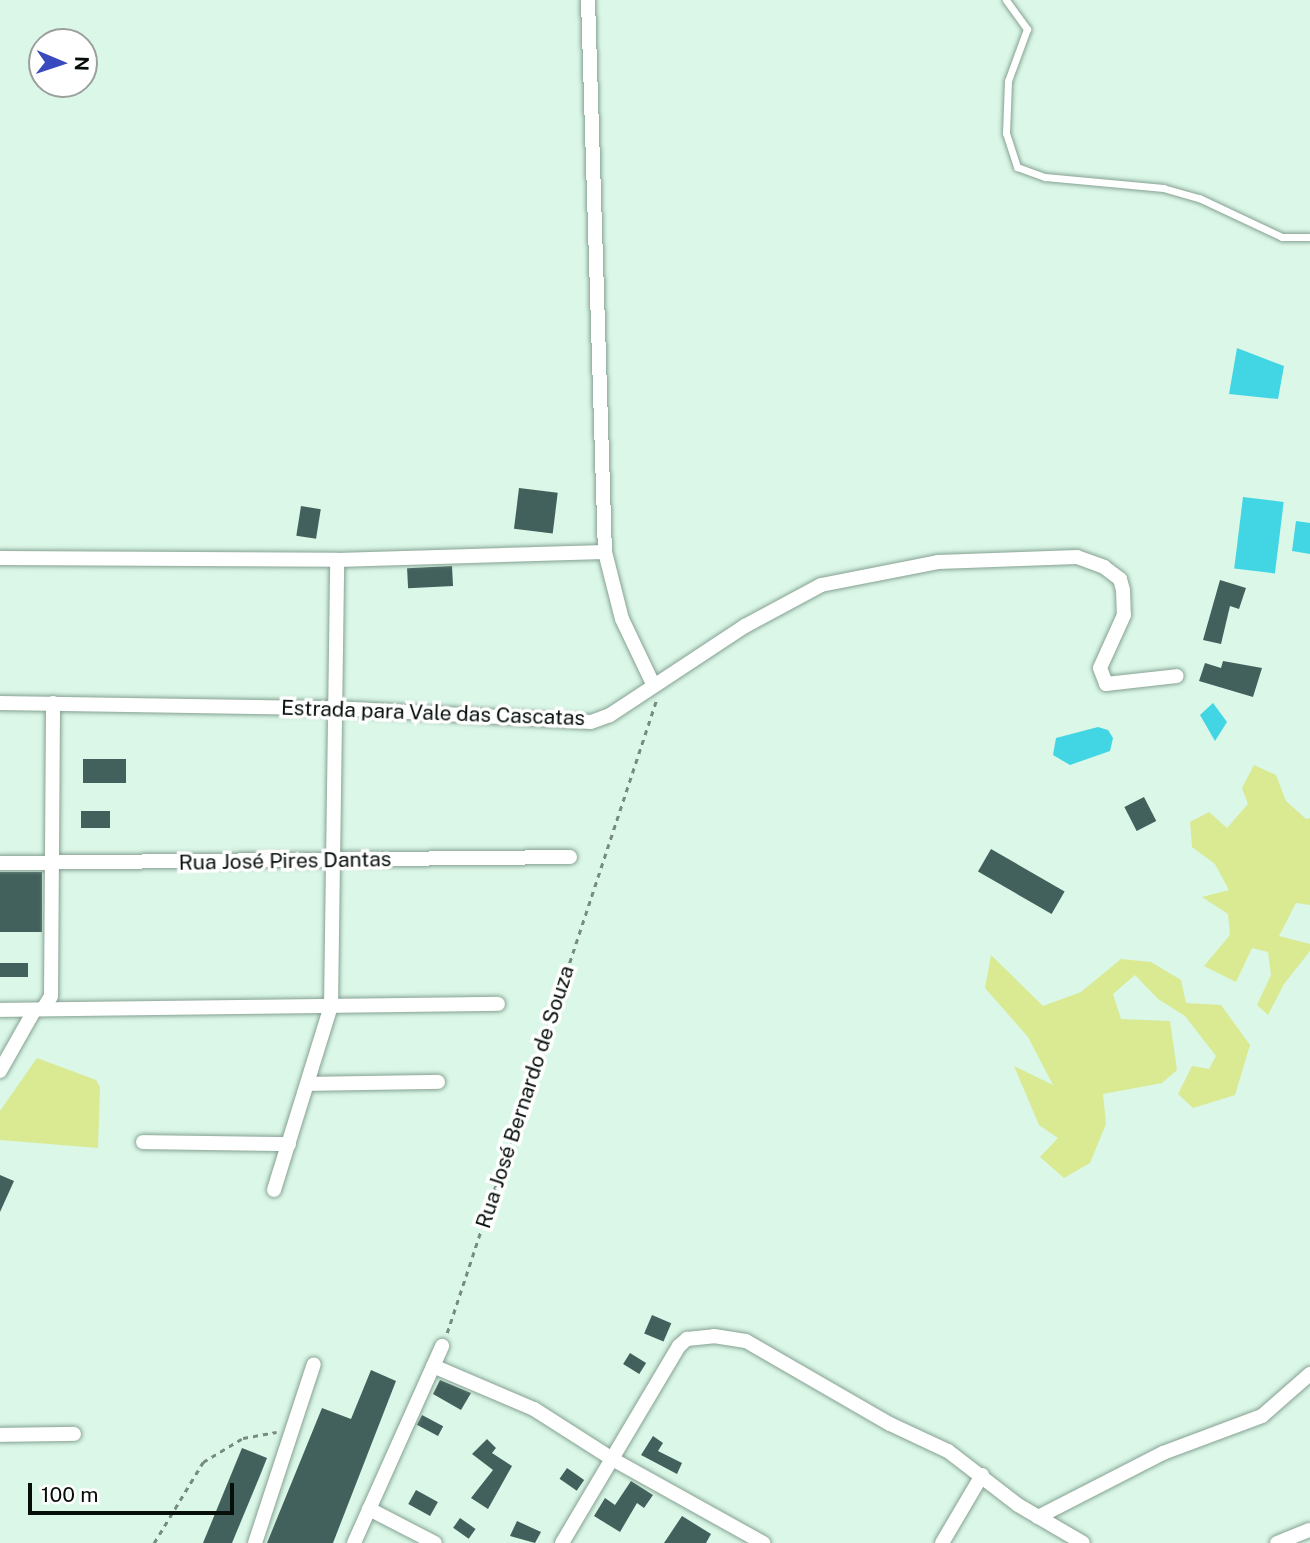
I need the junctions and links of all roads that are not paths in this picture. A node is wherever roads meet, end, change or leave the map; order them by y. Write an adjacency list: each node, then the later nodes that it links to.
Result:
1 (588, 0): 4 (street)
2 (1006, 0): 3 (lane)
3 (1310, 237)
4 (604, 552): 6 (street); 8 (street)
5 (0, 558): 6 (street)
6 (337, 560): 11 (street)
7 (1177, 676): 8 (street, Estrada para Vale das Cascatas)
8 (658, 681): 11 (street, Estrada para Vale das Cascatas)
9 (0, 703): 10 (street, Estrada para Vale das Cascatas)
10 (54, 703): 11 (street, Estrada para Vale das Cascatas); 15 (street)
11 (334, 708): 13 (street)
12 (570, 857): 13 (street, Rua José Pires Dantas)
13 (329, 860): 15 (street, Rua José Pires Dantas); 17 (street)
14 (0, 863): 15 (street, Rua José Pires Dantas)
15 (50, 864): 19 (street)
16 (498, 1004): 17 (street)
17 (331, 1006): 19 (street); 22 (street)
18 (0, 1010): 19 (street)
19 (38, 1010): 20 (street)
20 (0, 1071)
21 (438, 1082): 22 (street)
22 (308, 1084): 24 (street)
23 (143, 1142): 24 (street)
24 (289, 1144): 25 (street)
25 (274, 1190)
26 (442, 1346): 28 (street)
27 (314, 1364): 37 (street)
28 (433, 1366): 32 (street); 34 (street)
29 (1310, 1374): 35 (street)
30 (74, 1434): 31 (street)
31 (0, 1435)
32 (614, 1460): 33 (street); 40 (street); 41 (street)
33 (982, 1475): 35 (street); 42 (street)
34 (369, 1509): 38 (street); 39 (street)
35 (1038, 1517): 43 (street)
36 (1310, 1530): 44 (street)
37 (255, 1543)
38 (354, 1543)
39 (435, 1543)
40 (562, 1543)
41 (763, 1543)
42 (942, 1543)
43 (1083, 1543)
44 (1277, 1543)

